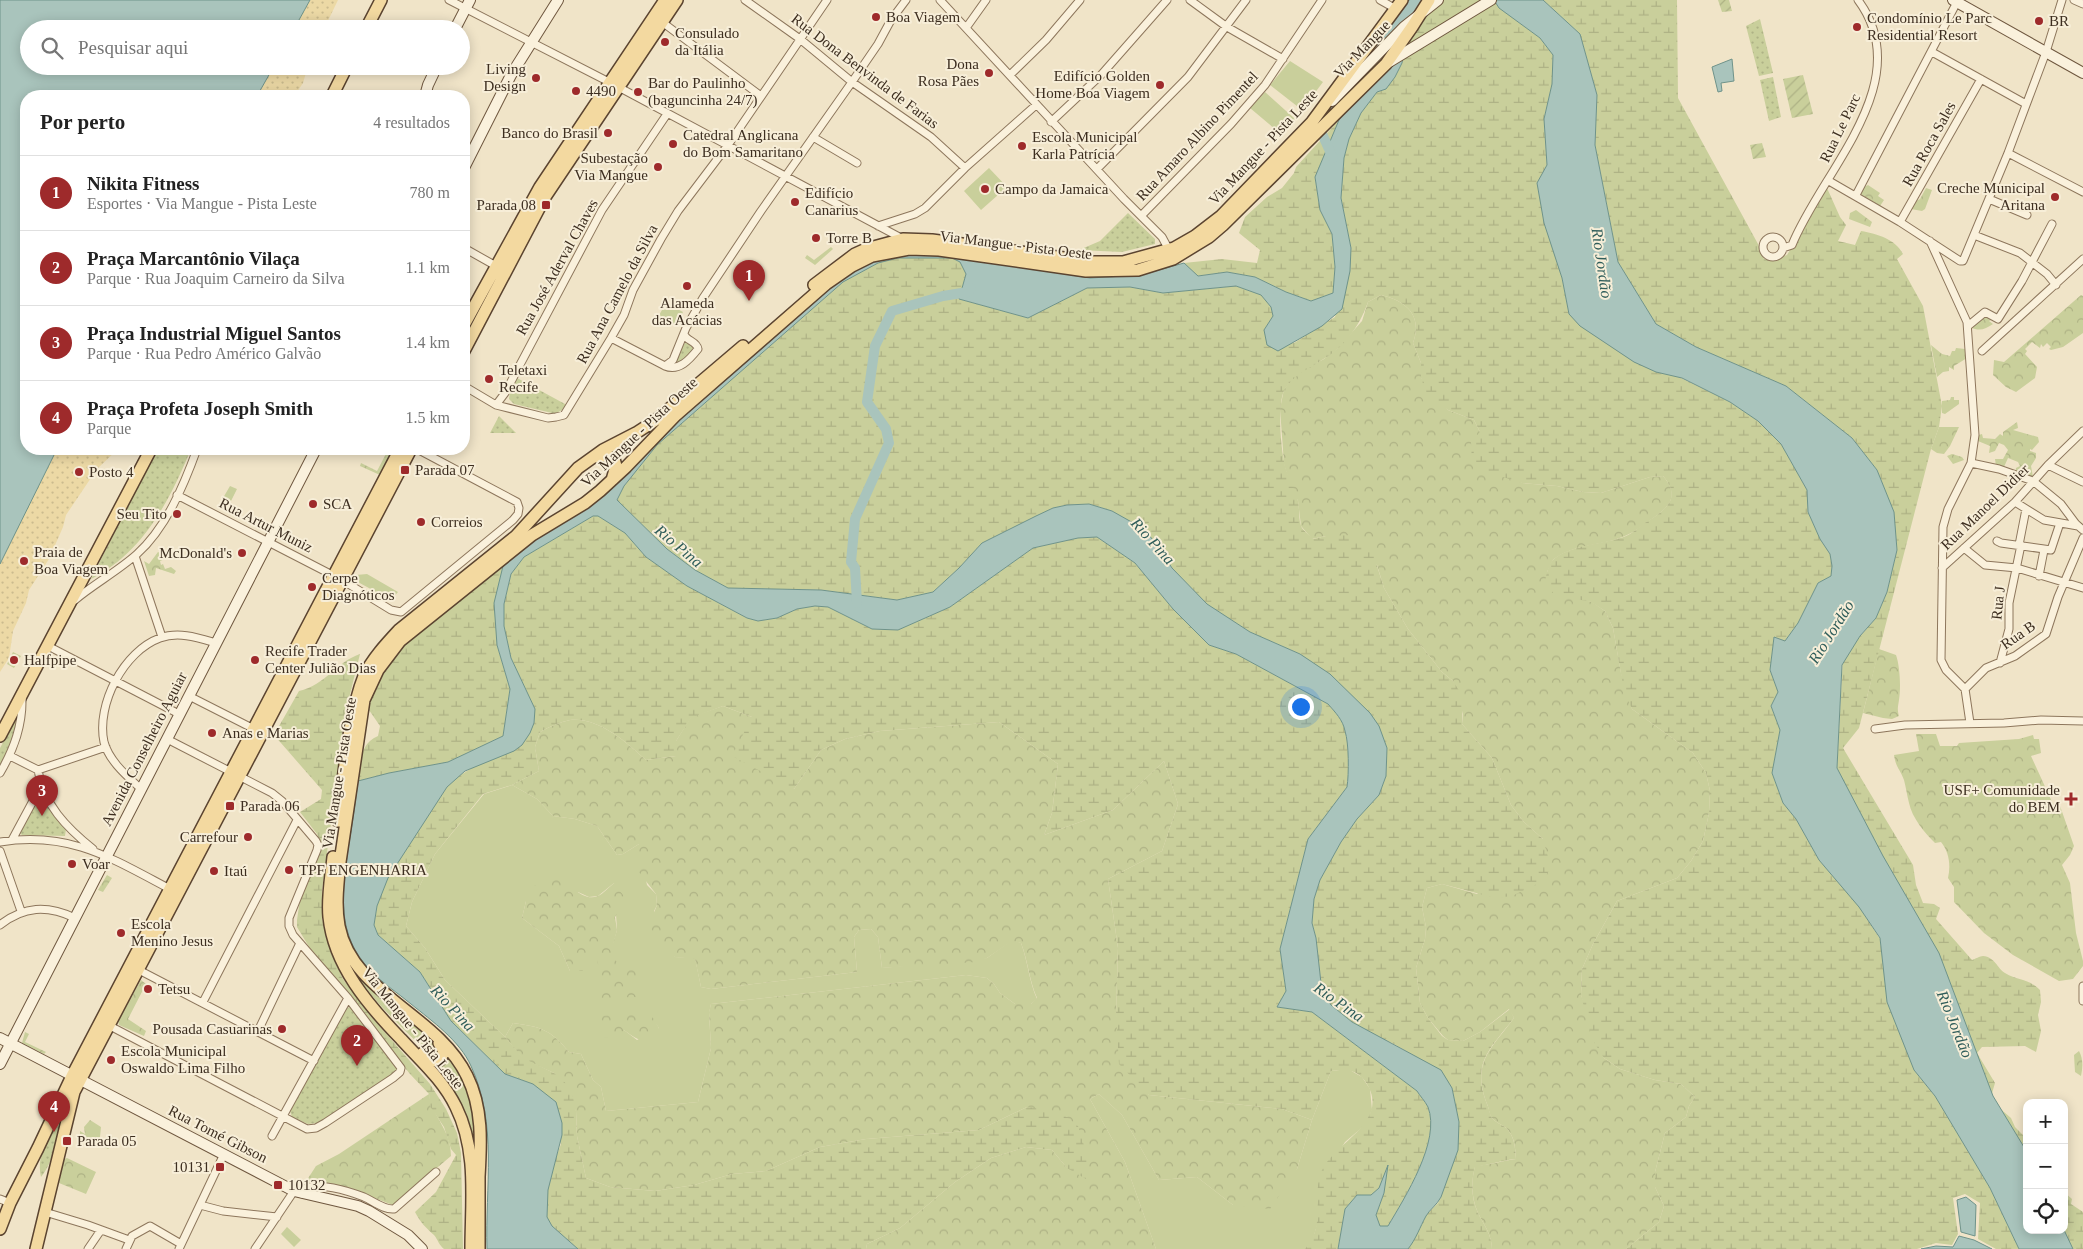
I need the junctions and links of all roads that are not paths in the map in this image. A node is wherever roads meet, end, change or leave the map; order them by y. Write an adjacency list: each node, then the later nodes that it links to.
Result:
1 (381, 0): 27 (main road)
2 (449, 0): 24 (street)
3 (558, 0): 33 (main road)
4 (664, 0): 45 (main road)
5 (677, 0): 29 (main road)
6 (746, 0): 32 (street, Rua Dona Benvinda de Farias)
7 (828, 0): 32 (street, Rua Ana Camelo da Silva)
8 (906, 0): 44 (street)
9 (940, 0): 31 (street)
10 (986, 0): 31 (street)
11 (1080, 0): 41 (street)
12 (1167, 0): 53 (street)
13 (1190, 0): 30 (street)
14 (1246, 0): 30 (street)
15 (1322, 0): 36 (street, Rua Amaro Albino Pimentel)
16 (1380, 0): 26 (street)
17 (1429, 0): 37 (main road, Via Mangue - Pista Oeste)
18 (1438, 0): 54 (main road, Via Mangue)
19 (1491, 0): 37 (main road, Via Mangue)
20 (1858, 0): 63 (street, Rua Le Parc)
21 (2062, 0): 35 (street)
22 (2074, 0): 25 (street)
23 (1955, 1): 34 (street); 35 (main road)
24 (468, 4): 28 (main road); 33 (street)
25 (2083, 4)
26 (1399, 5): 54 (main road, Via Mangue - Pista Leste)
27 (371, 20)
28 (460, 20)
29 (662, 22): 45 (main road); 49 (street)
30 (1227, 27): 36 (street); 61 (street)
31 (966, 28): 41 (street)
32 (800, 39): 44 (street, Rua Dona Benvinda de Farias); 49 (street, Rua Ana Camelo da Silva)
33 (531, 42): 45 (street); 58 (main road)
34 (1932, 52): 43 (street); 65 (street)
35 (2046, 52): 38 (main road); 50 (street)
36 (1284, 59): 67 (street, Rua Amaro Albino Pimentel)
37 (1386, 64): 103 (main road, Via Mangue - Pista Oeste)
38 (2083, 73)
39 (342, 75): 42 (main road)
40 (433, 75): 48 (main road)
41 (1010, 75): 51 (street)
42 (340, 79): 46 (main road); 47 (main road)
43 (1981, 79): 50 (street); 69 (street, Rua Roca Sales)
44 (852, 82): 55 (street); 60 (street, Rua Dona Benvinda de Farias)
45 (614, 85): 52 (street); 80 (main road); 86 (main road)
46 (335, 90)
47 (341, 90)
48 (427, 90)
49 (761, 96): 56 (street, Rua Ana Camelo da Silva)
50 (2026, 104): 57 (street)
51 (1036, 105): 53 (street); 60 (street)
52 (667, 114): 56 (street); 90 (street, Rua José Aderval Chaves)
53 (1051, 122): 61 (street)
54 (1312, 122): 76 (main road, Via Mangue - Pista Leste)
55 (813, 137): 59 (street); 62 (street)
56 (728, 145): 62 (street); 85 (street, Rua Ana Camelo da Silva)
57 (2008, 153): 64 (street); 66 (street)
58 (470, 157)
59 (857, 163)
60 (965, 168): 71 (street)
61 (1097, 169): 67 (street)
62 (785, 177): 71 (street); 84 (street)
63 (1829, 181): 65 (street); 75 (street, Rua Le Parc)
64 (2083, 192)
65 (1856, 195): 69 (street)
66 (1989, 199): 68 (street); 72 (street)
67 (1141, 216): 76 (street)
68 (2027, 216)
69 (1900, 222): 74 (street)
70 (2052, 224): 79 (street)
71 (881, 228): 73 (street)
72 (1974, 235): 74 (street); 79 (street)
73 (903, 239): 76 (main road, Via Mangue - Pista Leste); 100 (main road, Via Mangue - Pista Leste)
74 (1930, 242): 83 (street)
75 (1782, 244)
76 (1169, 250)
77 (470, 251): 80 (street)
78 (2083, 259): 81 (street)
79 (2032, 262): 81 (street); 83 (street)
80 (496, 266): 82 (main road)
81 (2056, 284): 87 (street)
82 (470, 313)
83 (1968, 326): 101 (street)
84 (684, 334): 88 (street); 88 (street)
85 (611, 338): 88 (street); 92 (street, Rua Ana Camelo da Silva)
86 (470, 339)
87 (1982, 351)
88 (668, 365)
89 (470, 390): 91 (street)
90 (505, 393): 91 (street, Rua José Aderval Chaves); 92 (street)
91 (496, 405): 92 (street, Rua Ana Camelo da Silva)
92 (512, 409)
93 (2083, 431): 102 (street, Rua Manoel Didier)
94 (148, 455): 124 (main road)
95 (194, 455): 106 (street)
96 (313, 455): 113 (main road, Avenida Conselheiro Aguiar)
97 (397, 455): 121 (main road)
98 (409, 455): 121 (main road)
99 (429, 455): 121 (street, Rua Artur Muniz)
100 (593, 457): 103 (main road); 162 (main road, Via Mangue - Pista Leste)
101 (1971, 464): 104 (street); 118 (street)
102 (2048, 465): 104 (street, Rua Manoel Didier); 105 (street, Rua Manoel Didier)
103 (612, 480): 166 (main road, Via Mangue - Pista Oeste)
104 (2033, 480): 107 (street, Rua Manoel Didier); 110 (street)
105 (2083, 482)
106 (177, 495): 113 (street, Rua Artur Muniz); 117 (street)
107 (2015, 502): 108 (street); 115 (street, Rua Manoel Didier)
108 (2026, 509): 109 (street); 114 (street, Rua J)
109 (2060, 523): 110 (street); 116 (street)
110 (2081, 528)
111 (2083, 538): 122 (street, Rua B)
112 (1998, 541): 114 (street)
113 (269, 542): 121 (street, Rua Artur Muniz); 126 (main road, Avenida Conselheiro Aguiar)
114 (2020, 545): 116 (street); 119 (street, Rua J)
115 (1964, 548): 118 (street, Rua Manoel Didier); 119 (street)
116 (2048, 550): 120 (street)
117 (135, 556): 124 (street); 125 (street)
118 (1942, 568): 130 (street)
119 (2017, 568): 120 (street); 128 (street, Rua J)
120 (2039, 576): 122 (street)
121 (337, 578): 136 (main road); 144 (main road)
122 (2064, 584): 123 (street); 128 (street, Rua B)
123 (2083, 588)
124 (71, 602): 127 (main road)
125 (162, 637): 126 (street); 129 (street)
126 (216, 643): 132 (main road, Avenida Conselheiro Aguiar)
127 (48, 646): 129 (street); 131 (main road)
128 (2000, 663): 130 (street, Rua B)
129 (116, 681): 133 (street); 140 (street)
130 (1965, 689): 135 (street)
131 (22, 696): 138 (main road); 141 (street)
132 (189, 696): 133 (main road, Avenida Conselheiro Aguiar); 136 (street)
133 (179, 714): 139 (main road, Avenida Conselheiro Aguiar)
134 (2083, 721): 135 (street)
135 (1970, 724): 137 (street)
136 (254, 729): 144 (main road)
137 (1876, 729)
138 (0, 736)
139 (167, 739): 144 (street); 146 (main road, Avenida Conselheiro Aguiar)
140 (106, 747): 142 (street); 146 (street)
141 (10, 756): 142 (street); 143 (street)
142 (38, 770): 145 (street)
143 (0, 773)
144 (236, 774): 147 (street); 155 (main road); 160 (main road)
145 (41, 786): 148 (street); 149 (street)
146 (141, 789): 154 (main road, Avenida Conselheiro Aguiar)
147 (297, 820): 159 (street); 165 (street)
148 (69, 829): 150 (street); 153 (street)
149 (12, 840): 150 (street); 151 (street)
150 (59, 841): 153 (street)
151 (0, 842)
152 (0, 851): 156 (street)
153 (95, 851): 154 (street)
154 (107, 856): 155 (street); 157 (main road, Avenida Conselheiro Aguiar)
155 (170, 889): 160 (main road)
156 (21, 911): 157 (street); 158 (street)
157 (75, 918): 170 (main road, Avenida Conselheiro Aguiar)
158 (0, 924)
159 (300, 943): 163 (street); 168 (street)
160 (134, 968): 165 (street); 167 (main road); 173 (main road)
161 (2083, 986): 164 (street)
162 (361, 992): 166 (main road); 192 (main road, Via Mangue - Pista Leste)
163 (348, 998): 171 (street); 174 (street)
164 (2083, 1001)
165 (203, 1002): 168 (street)
166 (411, 1014): 193 (main road, Via Mangue - Pista Oeste)
167 (110, 1026): 173 (main road); 174 (street)
168 (258, 1030): 171 (street)
169 (0, 1038): 170 (main road, Rua Tomé Gibson)
170 (11, 1043): 172 (main road, Avenida Conselheiro Aguiar); 173 (main road, Rua Tomé Gibson)
171 (314, 1061): 174 (street)
172 (0, 1064)
173 (77, 1078): 176 (main road, Rua Tomé Gibson); 179 (main road); 181 (main road)
174 (284, 1117): 175 (street)
175 (272, 1136)
176 (224, 1154): 178 (main road, Rua Tomé Gibson); 180 (street)
177 (436, 1172): 178 (street)
178 (298, 1192): 182 (street); 191 (main road, Rua Tomé Gibson)
179 (5, 1201): 183 (main road)
180 (200, 1205): 182 (street); 186 (street)
181 (45, 1212): 184 (street); 187 (main road)
182 (276, 1217): 190 (street)
183 (0, 1228)
184 (101, 1230): 185 (street); 188 (street)
185 (129, 1240): 186 (street); 189 (street)
186 (180, 1247)
187 (36, 1249)
188 (88, 1249)
189 (126, 1249)
190 (255, 1249)
191 (422, 1249)
192 (471, 1249)
193 (479, 1249)

